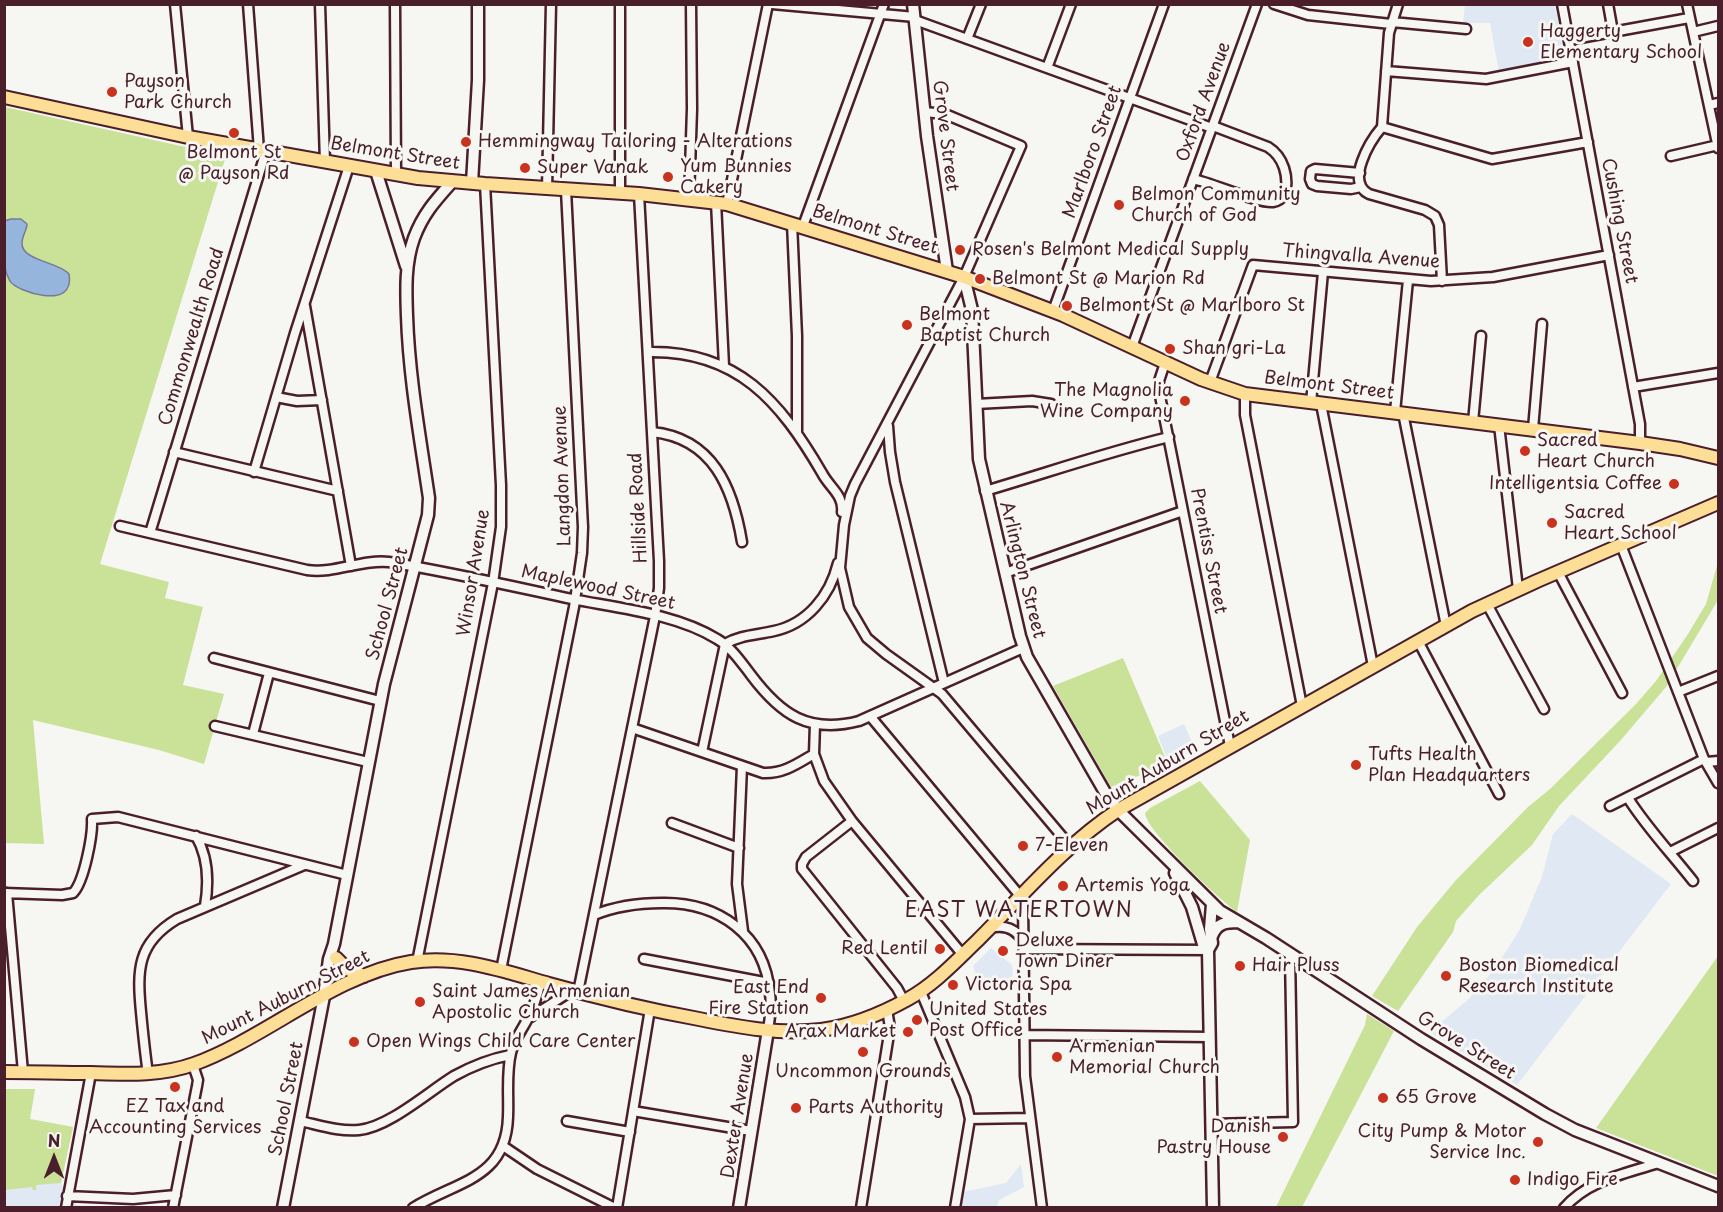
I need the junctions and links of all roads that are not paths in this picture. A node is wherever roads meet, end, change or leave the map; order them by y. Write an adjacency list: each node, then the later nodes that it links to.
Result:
1 (175, 4): 40 (street)
2 (248, 4): 43 (street)
3 (320, 4): 45 (street)
4 (395, 4): 49 (street)
5 (478, 4): 52 (street)
6 (551, 4): 55 (street)
7 (620, 4): 57 (street)
8 (691, 4): 59 (street)
9 (770, 4): 20 (street); 60 (street)
10 (913, 4): 21 (street, Grove Street)
11 (981, 4): 28 (street)
12 (1071, 4): 31 (street)
13 (1164, 4): 34 (street, Marlboro Street)
14 (1257, 4): 38 (street, Oxford Avenue)
15 (1274, 4): 23 (street)
16 (1398, 4): 23 (street)
17 (1562, 4): 29 (street, Cushing Street)
18 (1608, 4): 26 (street)
19 (1687, 4): 22 (street)
20 (882, 9): 21 (street); 61 (street)
21 (915, 18): 28 (street); 37 (street, Grove Street)
22 (1689, 18): 26 (street); 27 (street)
23 (1392, 23): 25 (street); 32 (street)
24 (1719, 26): 27 (street)
25 (1466, 28)
26 (1613, 32): 29 (street)
27 (1693, 32): 36 (street)
28 (967, 39): 31 (street)
29 (1569, 40): 30 (street, Cushing Street)
30 (1573, 62): 32 (street); 41 (street, Cushing Street)
31 (1047, 68): 34 (street)
32 (1386, 71): 39 (street)
33 (4, 97): 40 (main road, Belmont Street)
34 (1130, 98): 38 (street); 70 (street, Marlboro Street)
35 (1719, 103): 36 (street)
36 (1709, 105): 42 (street)
37 (924, 112): 64 (street, Grove Street); 66 (street)
38 (1212, 127): 50 (street, Oxford Avenue); 50 (street)
39 (1382, 127): 41 (street); 48 (street)
40 (188, 137): 43 (main road, Belmont Street)
41 (1588, 142): 62 (street, Cushing Street)
42 (1718, 146): 44 (street)
43 (262, 150): 45 (main road, Belmont Street); 95 (street, Commonwealth Road)
44 (1671, 156)
45 (325, 162): 46 (main road, Belmont Street)
46 (349, 166): 47 (main road, Belmont Street); 69 (street)
47 (376, 171): 49 (main road, Belmont Street); 63 (street, School Street)
48 (1360, 173): 54 (street); 54 (street)
49 (396, 174): 51 (main road, Belmont Street)
50 (1193, 179): 73 (street, Oxford Avenue)
51 (452, 182): 52 (main road, Belmont Street); 63 (street, School Street)
52 (472, 183): 53 (main road, Belmont Street)
53 (485, 184): 55 (main road, Belmont Street); 111 (street, Winsor Avenue)
54 (1361, 187): 68 (street)
55 (548, 189): 56 (main road, Belmont Street)
56 (566, 190): 57 (main road, Belmont Street); 113 (street, Langdon Avenue)
57 (620, 193): 58 (main road, Belmont Street)
58 (639, 194): 59 (main road, Belmont Street); 74 (street, Hillside Road)
59 (689, 199): 60 (main road, Belmont Street)
60 (721, 203): 61 (main road, Belmont Street); 76 (street)
61 (797, 224): 64 (main road, Belmont Street); 92 (street)
62 (1609, 255): 68 (street, Thingvalla Avenue); 79 (street, Cushing Street)
63 (407, 269): 108 (street, School Street)
64 (947, 271): 66 (main road, Belmont Street)
65 (1323, 272): 67 (street, Thingvalla Avenue); 78 (street, Thingvalla Avenue); 83 (street)
66 (964, 277): 70 (main road, Belmont Street); 84 (street, Arlington Street); 88 (street)
67 (1408, 280): 68 (street, Thingvalla Avenue); 86 (street)
68 (1442, 280)
69 (305, 304): 81 (street); 82 (street)
70 (1053, 311): 73 (main road, Belmont Street)
71 (1542, 324): 90 (street)
72 (1481, 336): 87 (street)
73 (1132, 347): 75 (main road, Belmont Street)
74 (648, 352): 76 (street); 91 (street, Hillside Road)
75 (1165, 363): 78 (main road, Belmont Street); 93 (street, Prentiss Street)
76 (724, 366): 92 (street)
77 (1719, 373): 79 (street)
78 (1210, 382): 80 (main road, Belmont Street)
79 (1634, 387): 94 (street, Cushing Street)
80 (1245, 394): 83 (main road, Belmont Street); 129 (street)
81 (276, 397): 82 (street); 97 (street)
82 (322, 400): 98 (street)
83 (1316, 403): 86 (main road, Belmont Street); 121 (street)
84 (975, 404): 85 (street); 99 (street, Arlington Street)
85 (1051, 404)
86 (1399, 413): 87 (main road, Belmont Street); 116 (street)
87 (1473, 422): 89 (main road, Belmont Street)
88 (888, 423): 105 (street); 124 (street)
89 (1499, 425): 90 (main road, Belmont Street); 112 (street)
90 (1533, 429): 94 (main road, Belmont Street)
91 (652, 432): 104 (street); 115 (street, Hillside Road)
92 (797, 433): 105 (street)
93 (1169, 437): 99 (street); 101 (street, Prentiss Street)
94 (1640, 443): 96 (main road, Belmont Street)
95 (174, 452): 97 (street); 103 (street, Commonwealth Road)
96 (1719, 458)
97 (254, 472): 98 (street)
98 (338, 491): 107 (street)
99 (986, 491): 110 (street, Arlington Street)
100 (1719, 503): 106 (main road, Mount Auburn Street)
101 (1183, 511): 110 (street); 136 (street, Prentiss Street)
102 (120, 526): 103 (street, Maplewood Street)
103 (150, 533): 107 (street, Maplewood Street)
104 (741, 542)
105 (841, 544): 118 (street); 125 (street)
106 (1621, 545): 109 (main road, Mount Auburn Street); 126 (street)
107 (351, 566): 108 (street, Maplewood Street)
108 (414, 566): 111 (street, Maplewood Street); 128 (street, School Street)
109 (1558, 572): 112 (main road, Mount Auburn Street); 127 (street)
110 (1005, 573): 119 (street, Arlington Street)
111 (493, 583): 113 (street, Maplewood Street); 176 (street, Winsor Avenue)
112 (1518, 589): 114 (main road, Mount Auburn Street)
113 (575, 600): 115 (street, Maplewood Street); 177 (street, Langdon Avenue)
114 (1487, 604): 116 (main road, Mount Auburn Street); 130 (street)
115 (655, 616): 118 (street, Maplewood Street); 134 (street, Hillside Road)
116 (1446, 626): 117 (main road, Mount Auburn Street)
117 (1418, 641): 121 (main road, Mount Auburn Street); 144 (street)
118 (725, 644): 132 (street, Maplewood Street); 137 (street)
119 (1023, 648): 124 (street, Maplewood Street); 147 (street, Arlington Street)
120 (214, 658): 122 (street)
121 (1373, 666): 129 (main road, Mount Auburn Street)
122 (269, 673): 128 (street); 135 (street)
123 (1719, 676): 126 (street)
124 (944, 683): 125 (street, Maplewood Street)
125 (932, 688): 131 (street, Maplewood Street); 152 (street)
126 (1678, 692): 139 (street)
127 (1623, 693)
128 (380, 700): 141 (street, School Street)
129 (1302, 706): 136 (main road, Mount Auburn Street)
130 (1544, 709)
131 (870, 716): 132 (street, Maplewood Street); 160 (street)
132 (815, 724): 138 (street)
133 (215, 726): 135 (street)
134 (632, 728): 137 (street); 163 (street, Hillside Road)
135 (253, 734): 141 (street)
136 (1230, 746): 147 (main road, Mount Auburn Street)
137 (702, 752): 142 (street)
138 (814, 754): 142 (street); 148 (street)
139 (1705, 760): 140 (street); 143 (street); 145 (street)
140 (1719, 761)
141 (368, 762): 157 (street, School Street)
142 (742, 766): 153 (street)
143 (1719, 783)
144 (1499, 794)
145 (1628, 798): 146 (street); 154 (street)
146 (1610, 806)
147 (1118, 810): 152 (main road, Mount Auburn Street); 155 (street, Arlington Street)
148 (852, 821): 172 (street); 184 (street)
149 (672, 823): 153 (street)
150 (1719, 828): 154 (street)
151 (196, 837): 156 (street); 159 (street); 162 (street)
152 (1071, 847): 160 (main road, Mount Auburn Street)
153 (739, 848): 167 (street)
154 (1670, 852): 158 (street)
155 (1169, 863): 161 (street, Arlington Street); 164 (street, Arlington Street)
156 (306, 864): 157 (street); 162 (street)
157 (347, 875): 169 (street, School Street)
158 (1693, 881)
159 (6, 893): 194 (street)
160 (1021, 897): 166 (main road, Mount Auburn Street); 170 (street)
161 (1212, 904): 164 (street); 165 (street, Grove Street); 168 (street, Arlington Street)
162 (205, 906): 196 (street)
163 (594, 915): 167 (street); 181 (street, Hillside Road)
164 (1198, 922): 171 (street, Arlington Street)
165 (1238, 922): 168 (street); 173 (street, Grove Street)
166 (990, 928): 170 (street); 172 (main road, Mount Auburn Street)
167 (743, 932): 180 (street)
168 (1212, 936): 171 (street, Arlington Street)
169 (334, 944): 174 (street, School Street); 183 (street, School Street)
170 (1024, 946): 171 (street); 189 (street)
171 (1208, 950): 190 (street, Arlington Street)
172 (963, 955): 182 (main road, Mount Auburn Street)
173 (1290, 955): 202 (street); 206 (street, Grove Street)
174 (336, 958): 178 (main road); 183 (street, School Street)
175 (644, 959): 180 (street)
176 (417, 962): 177 (main road, Mount Auburn Street); 178 (main road, Mount Auburn Street)
177 (501, 970): 179 (main road, Mount Auburn Street)
178 (364, 975): 183 (main road, Mount Auburn Street)
179 (541, 981): 181 (main road, Mount Auburn Street); 187 (street)
180 (769, 983): 188 (street)
181 (575, 991): 185 (main road, Mount Auburn Street); 187 (street)
182 (921, 992): 184 (main road, Mount Auburn Street); 199 (street)
183 (324, 996): 192 (main road, Mount Auburn Street); 200 (street, School Street)
184 (903, 1001): 186 (main road, Mount Auburn Street)
185 (650, 1009): 188 (main road, Mount Auburn Street); 197 (street)
186 (887, 1009): 188 (main road, Mount Auburn Street); 217 (street)
187 (528, 1018): 191 (street)
188 (768, 1030): 203 (street, Dexter Avenue)
189 (1024, 1035): 190 (street); 198 (street)
190 (1209, 1037): 202 (street, Arlington Street)
191 (510, 1055): 200 (street); 205 (street)
192 (193, 1065): 196 (main road, Mount Auburn Street); 208 (street)
193 (4, 1072): 194 (main road, Mount Auburn Street)
194 (23, 1072): 195 (main road, Mount Auburn Street)
195 (91, 1074): 196 (main road, Mount Auburn Street); 209 (street)
196 (148, 1074)
197 (633, 1111): 203 (street); 204 (street)
198 (1030, 1118): 199 (street); 219 (street)
199 (970, 1119): 218 (street)
200 (300, 1121): 213 (street, School Street)
201 (567, 1121): 204 (street)
202 (1211, 1124): 220 (street, Arlington Street)
203 (751, 1131): 216 (street, Dexter Avenue)
204 (630, 1132): 215 (street)
205 (503, 1146): 210 (street); 215 (street)
206 (1658, 1163): 207 (street, Grove Street); 221 (street)
207 (1719, 1186)
208 (176, 1194): 209 (street); 212 (street)
209 (67, 1196): 211 (street)
210 (428, 1204): 214 (street)
211 (66, 1208)
212 (173, 1208)
213 (283, 1208)
214 (413, 1208)
215 (616, 1208)
216 (739, 1208)
217 (861, 1208)
218 (955, 1208)
219 (1042, 1208)
220 (1213, 1208)
221 (1564, 1208)

